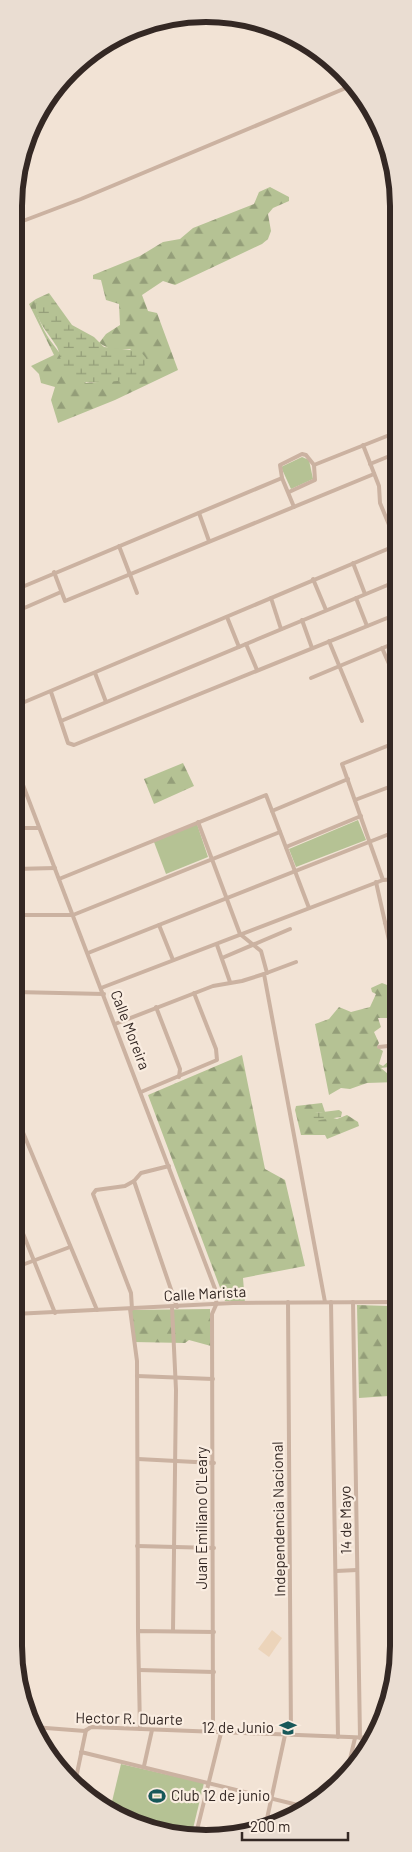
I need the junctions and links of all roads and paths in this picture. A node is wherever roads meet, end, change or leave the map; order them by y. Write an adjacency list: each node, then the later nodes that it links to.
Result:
1 (346, 88): 2 (street)
2 (22, 221)
3 (390, 435): 4 (street)
4 (363, 445): 6 (street); 7 (street)
5 (390, 456): 6 (street)
6 (370, 464): 8 (street)
7 (314, 465): 9 (street); 10 (street)
8 (374, 474): 11 (street); 13 (street)
9 (282, 478): 10 (street); 12 (street)
10 (289, 492): 11 (street)
11 (294, 506): 14 (street)
12 (199, 513): 14 (street); 15 (street)
13 (390, 528)
14 (209, 541): 19 (street)
15 (119, 546): 18 (street); 19 (street)
16 (390, 548): 17 (street)
17 (353, 563): 20 (street); 25 (street)
18 (54, 572): 22 (street); 23 (street)
19 (130, 573): 23 (street); 24 (street)
20 (313, 579): 26 (street); 29 (street)
21 (390, 584): 25 (street)
22 (22, 587)
23 (61, 592): 28 (street)
24 (137, 593)
25 (365, 594): 27 (street)
26 (271, 598): 30 (street); 34 (street)
27 (356, 598): 29 (street); 33 (street)
28 (22, 609)
29 (326, 610): 32 (street)
30 (227, 617): 38 (street); 44 (street)
31 (390, 617): 33 (street)
32 (302, 620): 34 (street); 39 (street)
33 (367, 626): 35 (street)
34 (281, 629): 36 (street)
35 (329, 641): 39 (street); 41 (street)
36 (246, 644): 38 (street); 43 (street)
37 (390, 645): 40 (street)
38 (239, 647): 47 (street)
39 (312, 648): 43 (street)
40 (382, 648): 41 (street); 42 (street)
41 (339, 666): 45 (street); 50 (street)
42 (390, 666)
43 (257, 670): 49 (street)
44 (94, 673): 46 (street); 47 (street)
45 (311, 678)
46 (51, 692): 48 (street); 49 (street)
47 (106, 702): 49 (street)
48 (22, 703)
49 (61, 721)
50 (362, 721)
51 (390, 745): 52 (street)
52 (348, 779): 55 (street); 56 (street)
53 (22, 783): 60 (street, Calle Moreira)
54 (390, 787): 55 (street)
55 (355, 800): 57 (street)
56 (272, 811): 58 (street); 61 (street)
57 (361, 816): 63 (street); 64 (street)
58 (198, 822): 65 (street); 69 (street)
59 (22, 828): 60 (street)
60 (39, 828): 66 (street, Calle Moreira)
61 (280, 832): 64 (street); 65 (street)
62 (390, 834): 63 (street)
63 (370, 842): 68 (street); 70 (street)
64 (286, 848): 68 (street)
65 (211, 858): 73 (street); 76 (street)
66 (55, 868): 67 (street); 69 (street, Calle Moreira)
67 (22, 869)
68 (295, 871): 73 (street); 74 (street)
69 (59, 879): 76 (street, Calle Moreira)
70 (383, 880): 71 (street); 72 (street)
71 (390, 880)
72 (376, 882): 74 (street); 78 (street)
73 (226, 898): 79 (street); 81 (street)
74 (309, 908): 81 (street)
75 (22, 915): 76 (street)
76 (73, 915): 85 (street, Calle Moreira)
77 (390, 922): 78 (street)
78 (385, 923): 83 (street)
79 (159, 924): 85 (street); 87 (street)
80 (290, 929): 84 (street)
81 (240, 934): 82 (street); 84 (street)
82 (217, 944): 86 (street); 87 (street)
83 (390, 944)
84 (253, 945): 86 (street); 89 (street)
85 (88, 952): 91 (street, Calle Moreira)
86 (222, 958): 90 (street)
87 (173, 960): 91 (street)
88 (296, 962): 89 (street)
89 (265, 973): 90 (street); 109 (street)
90 (230, 982): 93 (street)
91 (101, 988): 94 (street, Calle Moreira)
92 (22, 992): 94 (street)
93 (194, 993): 95 (street); 99 (street)
94 (104, 994): 96 (street, Calle Moreira)
95 (156, 1007): 96 (street); 99 (street)
96 (115, 1024): 100 (street, Calle Moreira)
97 (390, 1046): 98 (street)
98 (379, 1048)
99 (178, 1077): 100 (street)
100 (142, 1092): 102 (street, Calle Moreira)
101 (22, 1130): 105 (street)
102 (169, 1166): 103 (street); 113 (street, Calle Moreira)
103 (134, 1181): 114 (street); 115 (street)
104 (22, 1231): 106 (street)
105 (70, 1247): 106 (street); 116 (street)
106 (34, 1260): 107 (street); 117 (street)
107 (22, 1265)
108 (288, 1302): 109 (street, Calle Marista); 113 (street, Calle Marista); 142 (street, Independencia Nacional)
109 (325, 1302): 110 (street, Calle Marista)
110 (331, 1302): 111 (street, Calle Marista); 128 (street)
111 (354, 1302): 112 (street, Calle Marista); 129 (street, 14 de Mayo)
112 (390, 1302)
113 (216, 1305): 114 (street, Calle Marista); 121 (street, Juan Emiliano O'Leary)
114 (175, 1307): 115 (street, Calle Marista); 120 (street)
115 (131, 1309): 116 (street, Calle Marista); 119 (street)
116 (97, 1310): 117 (street, Calle Marista)
117 (56, 1312): 118 (street, Calle Marista)
118 (22, 1314)
119 (137, 1376): 120 (street); 122 (street)
120 (176, 1378): 121 (street); 123 (street)
121 (213, 1379): 124 (street, Juan Emiliano O'Leary)
122 (138, 1458): 123 (street); 125 (street)
123 (175, 1461): 124 (street); 126 (street)
124 (214, 1463): 127 (street, Juan Emiliano O'Leary)
125 (138, 1546): 126 (street); 130 (street)
126 (175, 1548): 127 (street); 131 (street)
127 (214, 1548): 132 (street, Juan Emiliano O'Leary)
128 (336, 1570): 129 (street); 143 (street)
129 (358, 1570): 144 (street, 14 de Mayo)
130 (138, 1631): 131 (street); 133 (street)
131 (173, 1631): 132 (street)
132 (214, 1632): 134 (street, Juan Emiliano O'Leary)
133 (139, 1670): 134 (street); 136 (street)
134 (214, 1672): 139 (street, Juan Emiliano O'Leary)
135 (41, 1727): 137 (street, Hector R. Duarte)
136 (140, 1729): 137 (street, Hector R. Duarte); 138 (street, Hector R. Duarte)
137 (86, 1730): 146 (street)
138 (152, 1730): 139 (street, Hector R. Duarte); 148 (street)
139 (213, 1732): 140 (street, Hector R. Duarte)
140 (221, 1733): 141 (street, Hector R. Duarte); 150 (street)
141 (285, 1735): 142 (street, Hector R. Duarte); 151 (street)
142 (291, 1735): 143 (street, Hector R. Duarte)
143 (338, 1737): 144 (street, Hector R. Duarte)
144 (357, 1738): 145 (street, Hector R. Duarte); 147 (street, 14 de Mayo)
145 (365, 1738)
146 (82, 1752): 148 (street); 149 (street)
147 (351, 1759)
148 (144, 1766): 150 (street)
149 (76, 1776)
150 (209, 1782): 151 (street); 154 (street)
151 (272, 1799): 152 (street); 153 (street)
152 (298, 1805)
153 (267, 1819)
154 (197, 1829)

